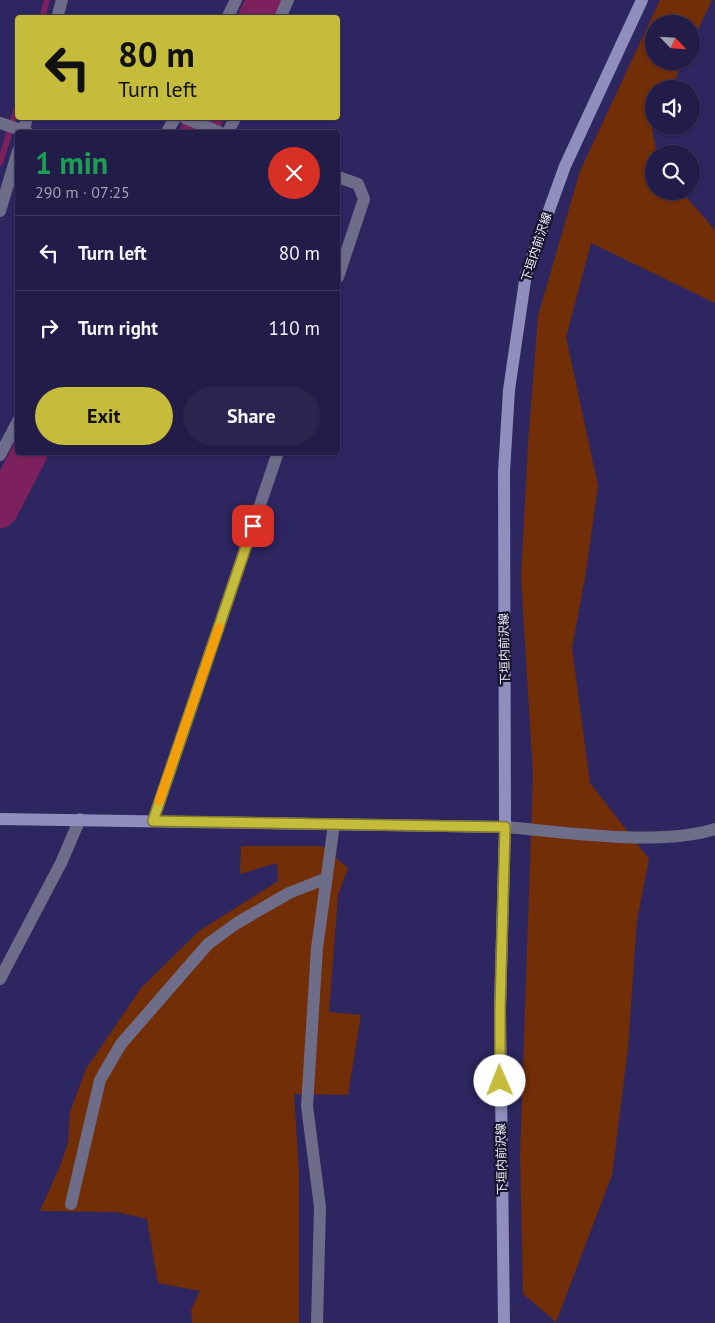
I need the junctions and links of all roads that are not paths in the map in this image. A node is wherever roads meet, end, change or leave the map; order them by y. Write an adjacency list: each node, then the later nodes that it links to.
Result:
1 (62, 0): 5 (street)
2 (236, 0): 6 (street)
3 (288, 0): 7 (street)
4 (642, 0): 23 (main road, 下垣内前沢線)
5 (57, 15)
6 (228, 15)
7 (281, 15)
8 (190, 120): 11 (street)
9 (0, 124): 10 (street)
10 (18, 130)
11 (214, 130)
12 (15, 161): 14 (street)
13 (340, 178): 15 (street)
14 (0, 211)
15 (340, 271)
16 (15, 427): 17 (street)
17 (0, 455)
18 (277, 455): 21 (street)
19 (0, 819): 20 (main road)
20 (80, 819): 21 (main road); 26 (street)
21 (153, 821): 22 (main road)
22 (334, 824): 23 (main road); 25 (street)
23 (505, 827): 24 (street); 29 (main road, 下垣内前沢線)
24 (715, 829)
25 (327, 878): 27 (street); 28 (street)
26 (0, 979)
27 (71, 1204)
28 (316, 1323)
29 (504, 1323)

